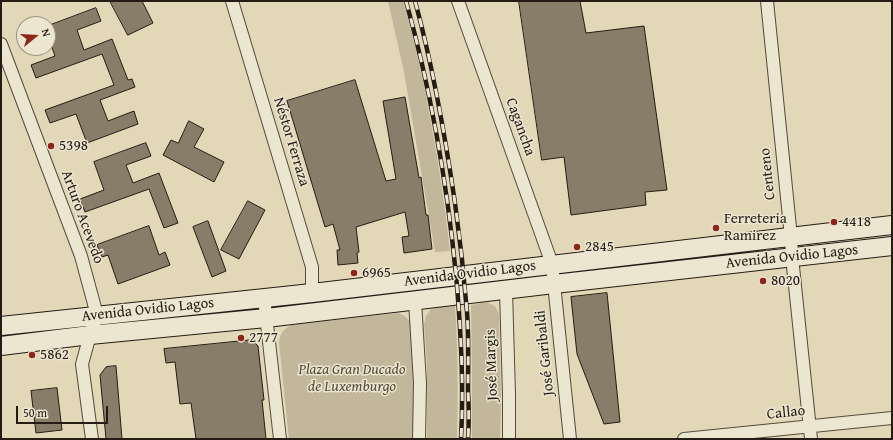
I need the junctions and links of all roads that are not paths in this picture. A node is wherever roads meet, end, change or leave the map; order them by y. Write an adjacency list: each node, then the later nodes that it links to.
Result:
1 (232, 1): 12 (street, Néstor Ferraza)
2 (458, 1): 9 (street, Cagancha)
3 (766, 1): 6 (street, Centeno)
4 (1, 44): 15 (street, Arturo Acevedo)
5 (892, 225): 6 (main road, Avenida Ovidio Lagos)
6 (791, 237): 8 (street, Centeno); 9 (main road, Avenida Ovidio Lagos)
7 (892, 246): 8 (main road, Avenida Ovidio Lagos)
8 (792, 257): 10 (main road, Avenida Ovidio Lagos); 21 (street, Centeno)
9 (552, 264): 10 (street, José Garibaldi); 12 (main road, Avenida Ovidio Lagos)
10 (554, 284): 11 (main road, Avenida Ovidio Lagos); 26 (street, José Garibaldi)
11 (506, 290): 14 (main road, Avenida Ovidio Lagos); 25 (street, José Margis)
12 (312, 293): 13 (main road, Avenida Ovidio Lagos)
13 (264, 298): 15 (main road, Avenida Ovidio Lagos); 16 (street)
14 (415, 301): 16 (main road, Avenida Ovidio Lagos); 24 (street)
15 (97, 315): 17 (main road, Avenida Ovidio Lagos); 18 (street)
16 (266, 318): 18 (main road, Avenida Ovidio Lagos); 23 (street)
17 (1, 326)
18 (90, 335): 19 (main road, Avenida Ovidio Lagos); 22 (street)
19 (1, 346)
20 (892, 418): 21 (street, Callao)
21 (810, 426): 27 (street, Callao); 28 (street, Centeno)
22 (92, 439)
23 (280, 439)
24 (419, 439)
25 (509, 439)
26 (570, 439)
27 (684, 439)
28 (811, 439)

